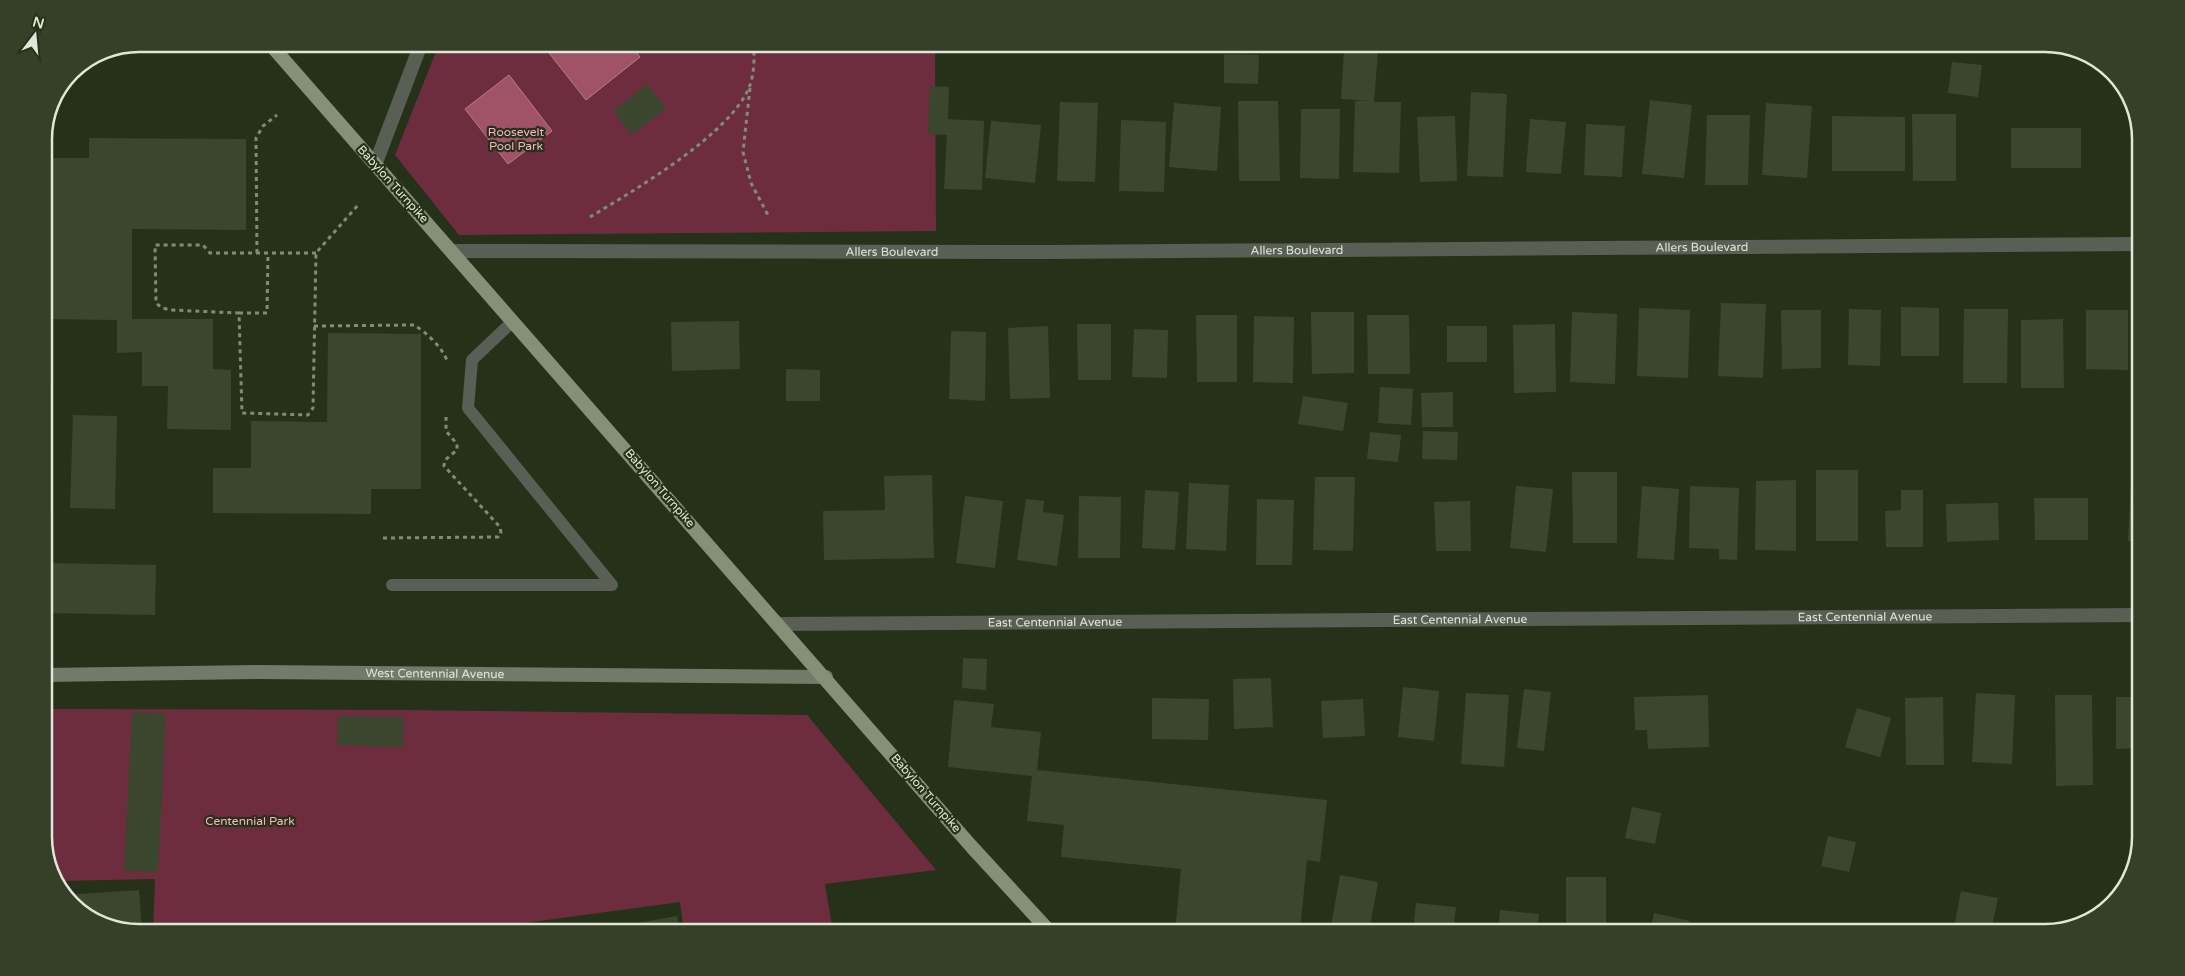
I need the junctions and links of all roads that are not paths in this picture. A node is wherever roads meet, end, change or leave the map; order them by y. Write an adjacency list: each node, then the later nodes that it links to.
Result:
1 (277, 52): 3 (main road, Babylon Turnpike)
2 (418, 52): 3 (street)
3 (376, 165): 5 (main road, Babylon Turnpike)
4 (2132, 244): 5 (street, Allers Boulevard)
5 (453, 251): 6 (main road, Babylon Turnpike)
6 (513, 321): 7 (lane); 9 (main road, Babylon Turnpike)
7 (392, 585)
8 (2132, 615): 9 (street, East Centennial Avenue)
9 (780, 624): 11 (main road, Babylon Turnpike)
10 (53, 675): 11 (main road, West Centennial Avenue)
11 (826, 677): 12 (main road, Babylon Turnpike)
12 (1043, 924)

